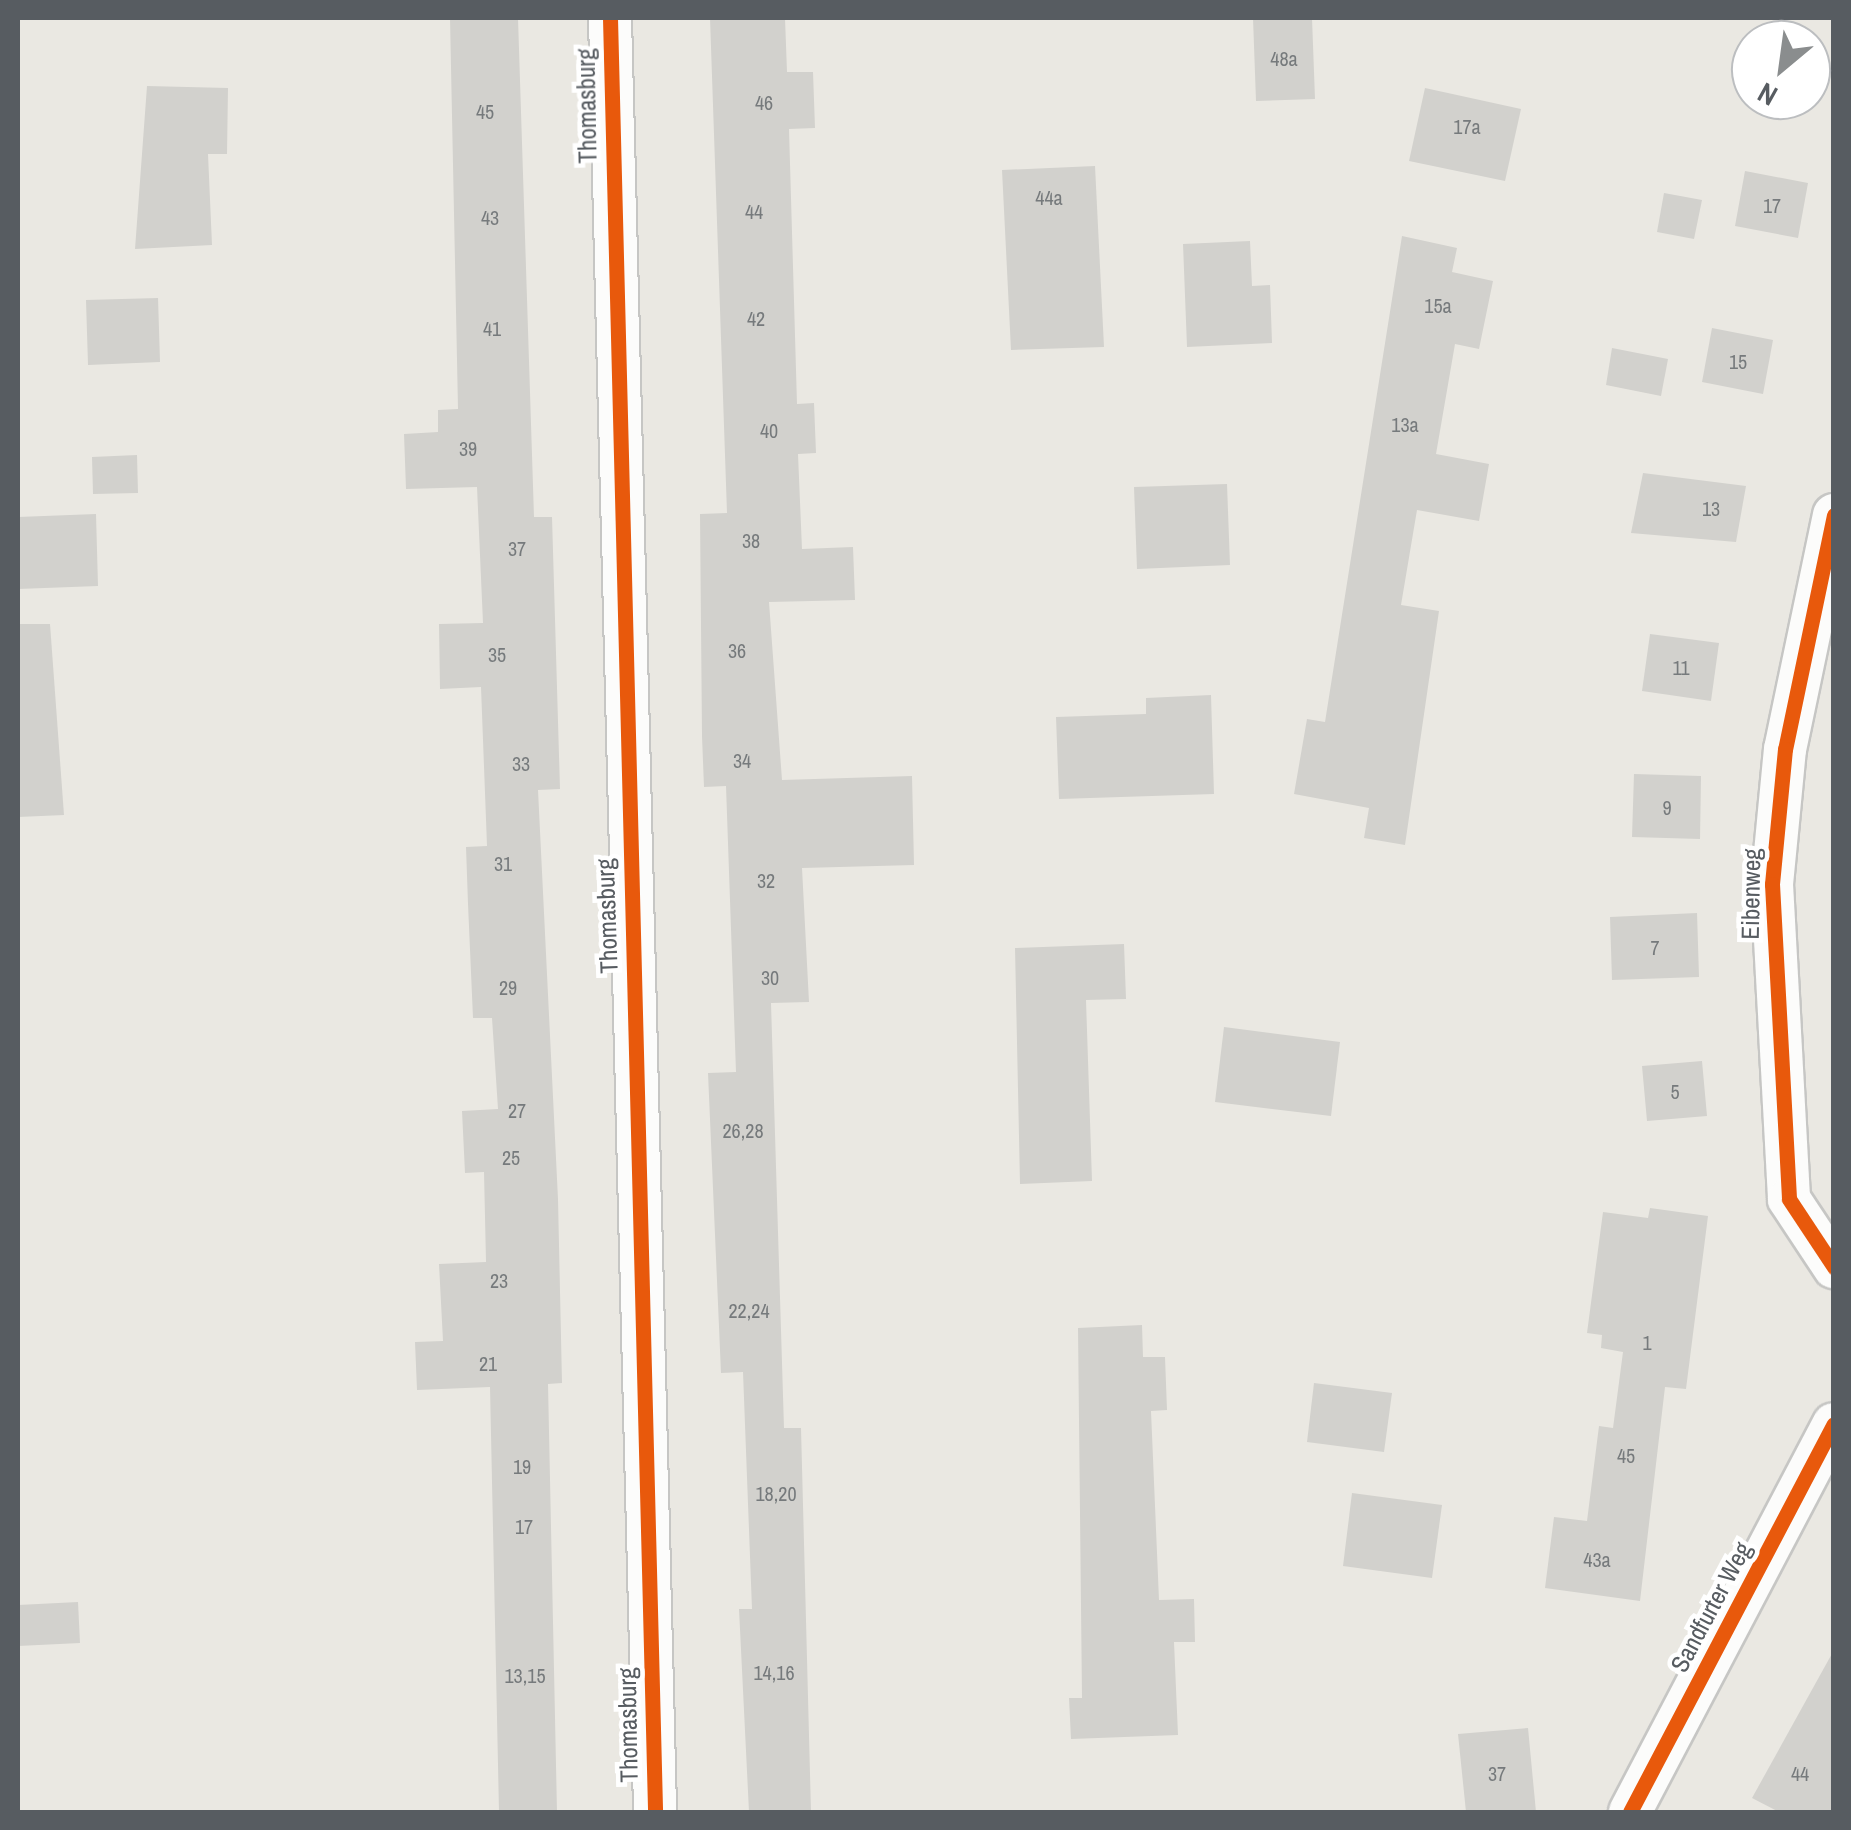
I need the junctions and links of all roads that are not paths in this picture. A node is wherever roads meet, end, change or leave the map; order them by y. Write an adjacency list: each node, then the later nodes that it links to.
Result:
1 (610, 18): 5 (street, Thomasburg)
2 (1834, 515): 3 (street, Eibenweg)
3 (1834, 1267)
4 (1834, 1424): 6 (street, Sandfurter Weg)
5 (655, 1812)
6 (1630, 1812)

